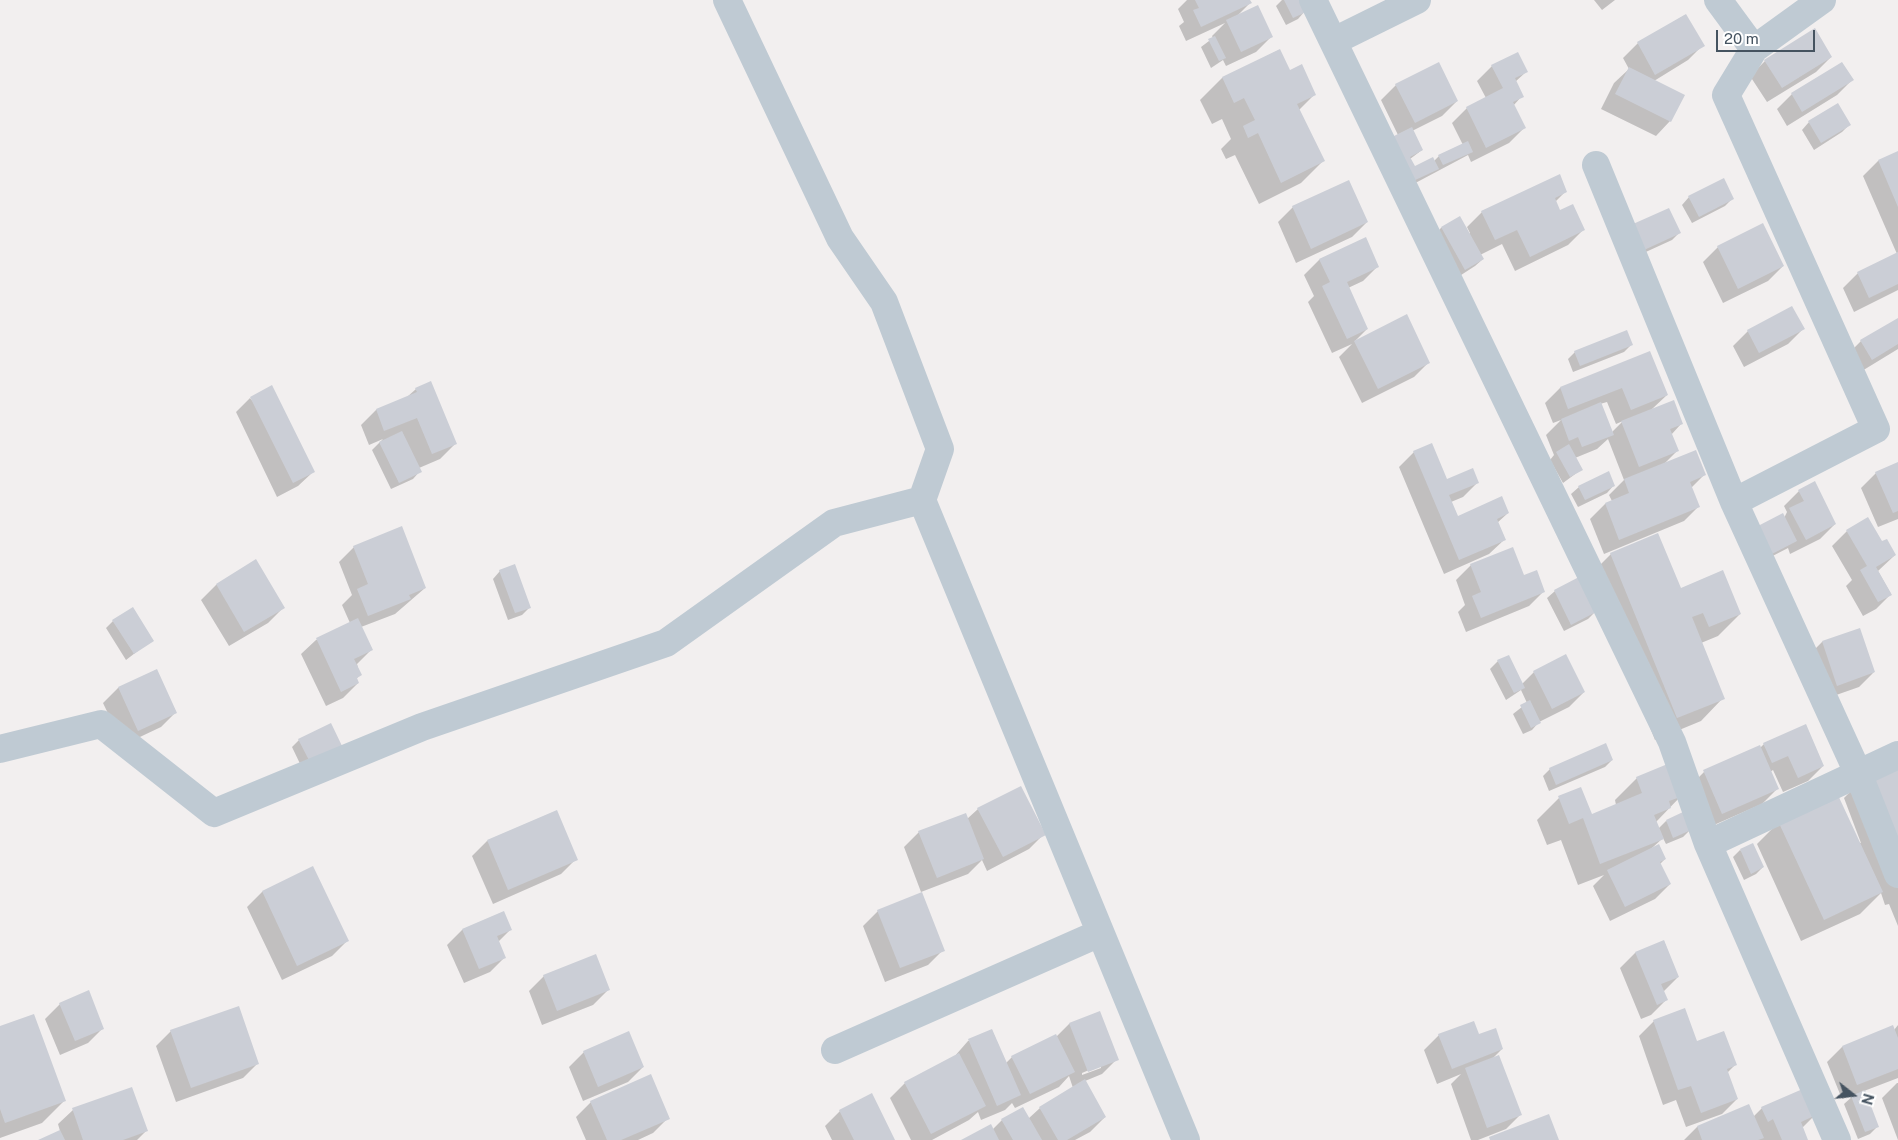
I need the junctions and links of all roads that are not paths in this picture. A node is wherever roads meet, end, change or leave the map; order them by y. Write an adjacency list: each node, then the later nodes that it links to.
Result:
1 (728, 0): 9 (street)
2 (1313, 0): 6 (street)
3 (1417, 0): 6 (street)
4 (1718, 0): 7 (street)
5 (1822, 0): 7 (street)
6 (1334, 41): 14 (street)
7 (1754, 49): 10 (street)
8 (1596, 165): 10 (street)
9 (922, 500): 11 (street); 16 (street)
10 (1734, 502): 13 (street)
11 (0, 749)
12 (1898, 755): 13 (street)
13 (1858, 773): 14 (street); 15 (street)
14 (1708, 844): 19 (street)
15 (1898, 874)
16 (1100, 933): 17 (street); 18 (street)
17 (835, 1050)
18 (1186, 1140)
19 (1837, 1140)

